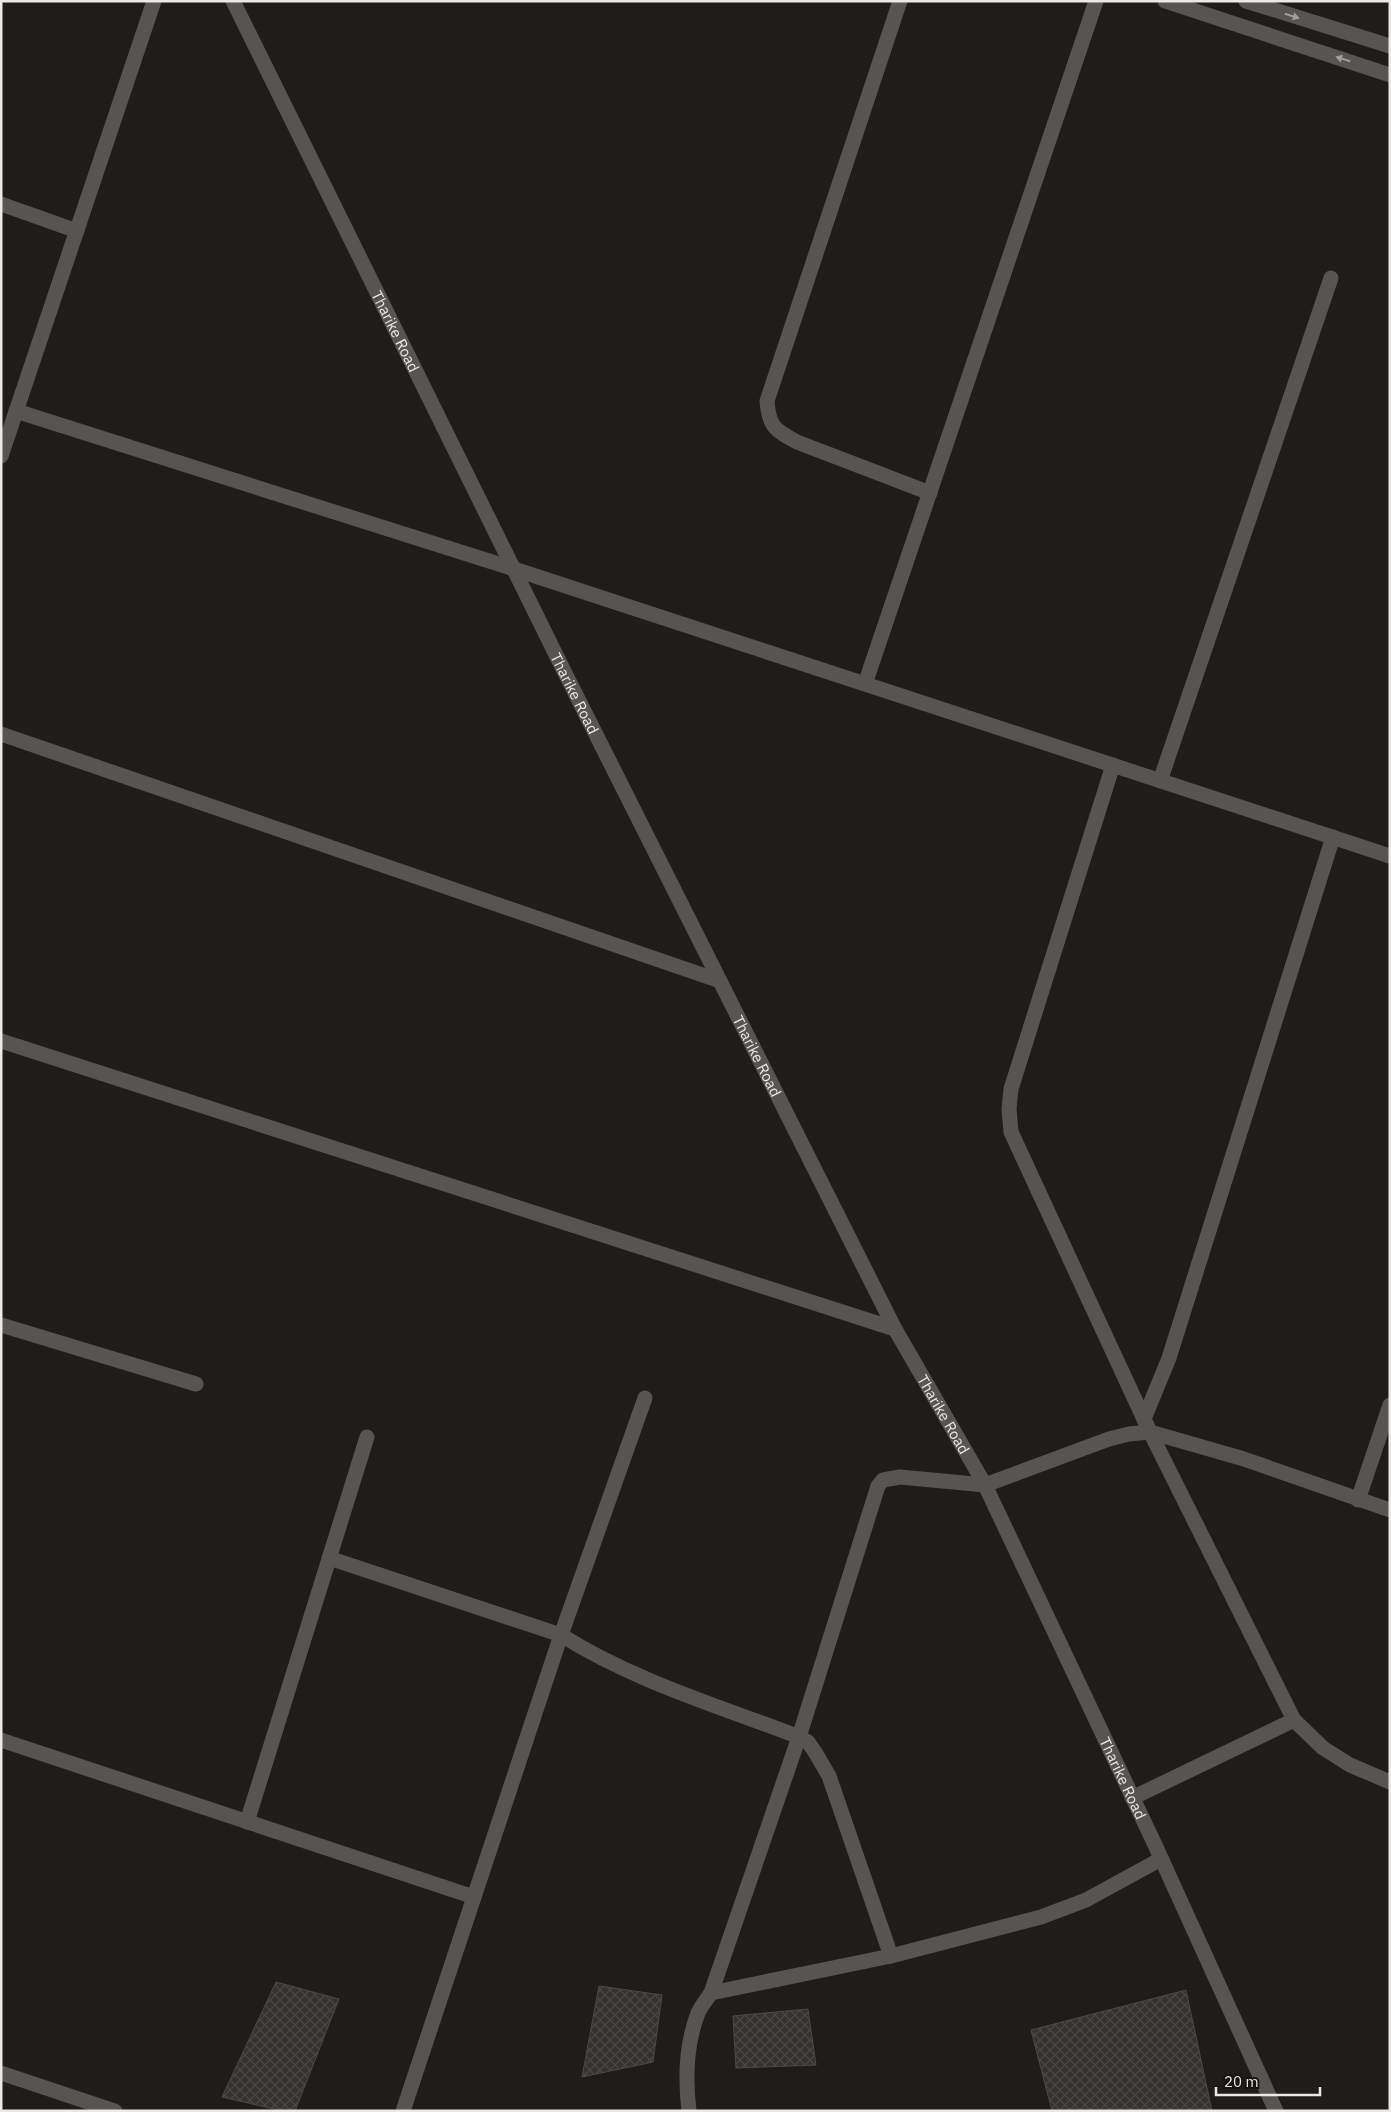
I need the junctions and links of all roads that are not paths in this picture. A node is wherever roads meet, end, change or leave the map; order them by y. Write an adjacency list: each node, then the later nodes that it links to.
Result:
1 (154, 1): 10 (street)
2 (233, 1): 16 (street, Tharike Road)
3 (900, 1): 15 (street)
4 (1096, 1): 15 (street)
5 (1165, 1): 8 (street, one-way to 5)
6 (1246, 1): 7 (street, one-way to 7)
7 (1390, 46)
8 (1390, 74)
9 (1, 204): 10 (street)
10 (77, 230): 12 (street)
11 (1331, 278): 20 (street)
12 (16, 411): 13 (street); 16 (street)
13 (4, 440): 14 (street)
14 (1, 456)
15 (930, 493): 17 (street)
16 (514, 569): 17 (street); 23 (street, Tharike Road)
17 (865, 684): 19 (street)
18 (1, 734): 23 (street)
19 (1113, 765): 20 (street); 30 (street)
20 (1160, 781): 21 (street)
21 (1333, 837): 22 (street); 30 (street)
22 (1390, 856)
23 (720, 981): 26 (street, Tharike Road)
24 (1, 1041): 26 (street)
25 (1, 1325): 27 (street)
26 (895, 1329): 32 (street, Tharike Road)
27 (196, 1384)
28 (646, 1398): 36 (street)
29 (1390, 1405): 33 (street)
30 (1147, 1425): 32 (street); 33 (street); 37 (street)
31 (367, 1437): 35 (street)
32 (985, 1485): 38 (street); 41 (street, Tharike Road)
33 (1358, 1500): 34 (street)
34 (1390, 1510)
35 (329, 1558): 36 (street); 42 (street)
36 (561, 1636): 38 (street); 44 (street)
37 (1294, 1720): 40 (street); 41 (street)
38 (799, 1737): 45 (street); 46 (street)
39 (1, 1740): 42 (street)
40 (1390, 1782)
41 (1132, 1798): 43 (street, Tharike Road)
42 (247, 1822): 44 (street)
43 (1161, 1859): 45 (street); 51 (street, Tharike Road)
44 (474, 1897): 49 (street)
45 (891, 1956): 46 (street)
46 (711, 1993): 50 (street)
47 (1, 2073): 48 (street)
48 (114, 2111)
49 (403, 2111)
50 (689, 2111)
51 (1276, 2111)

